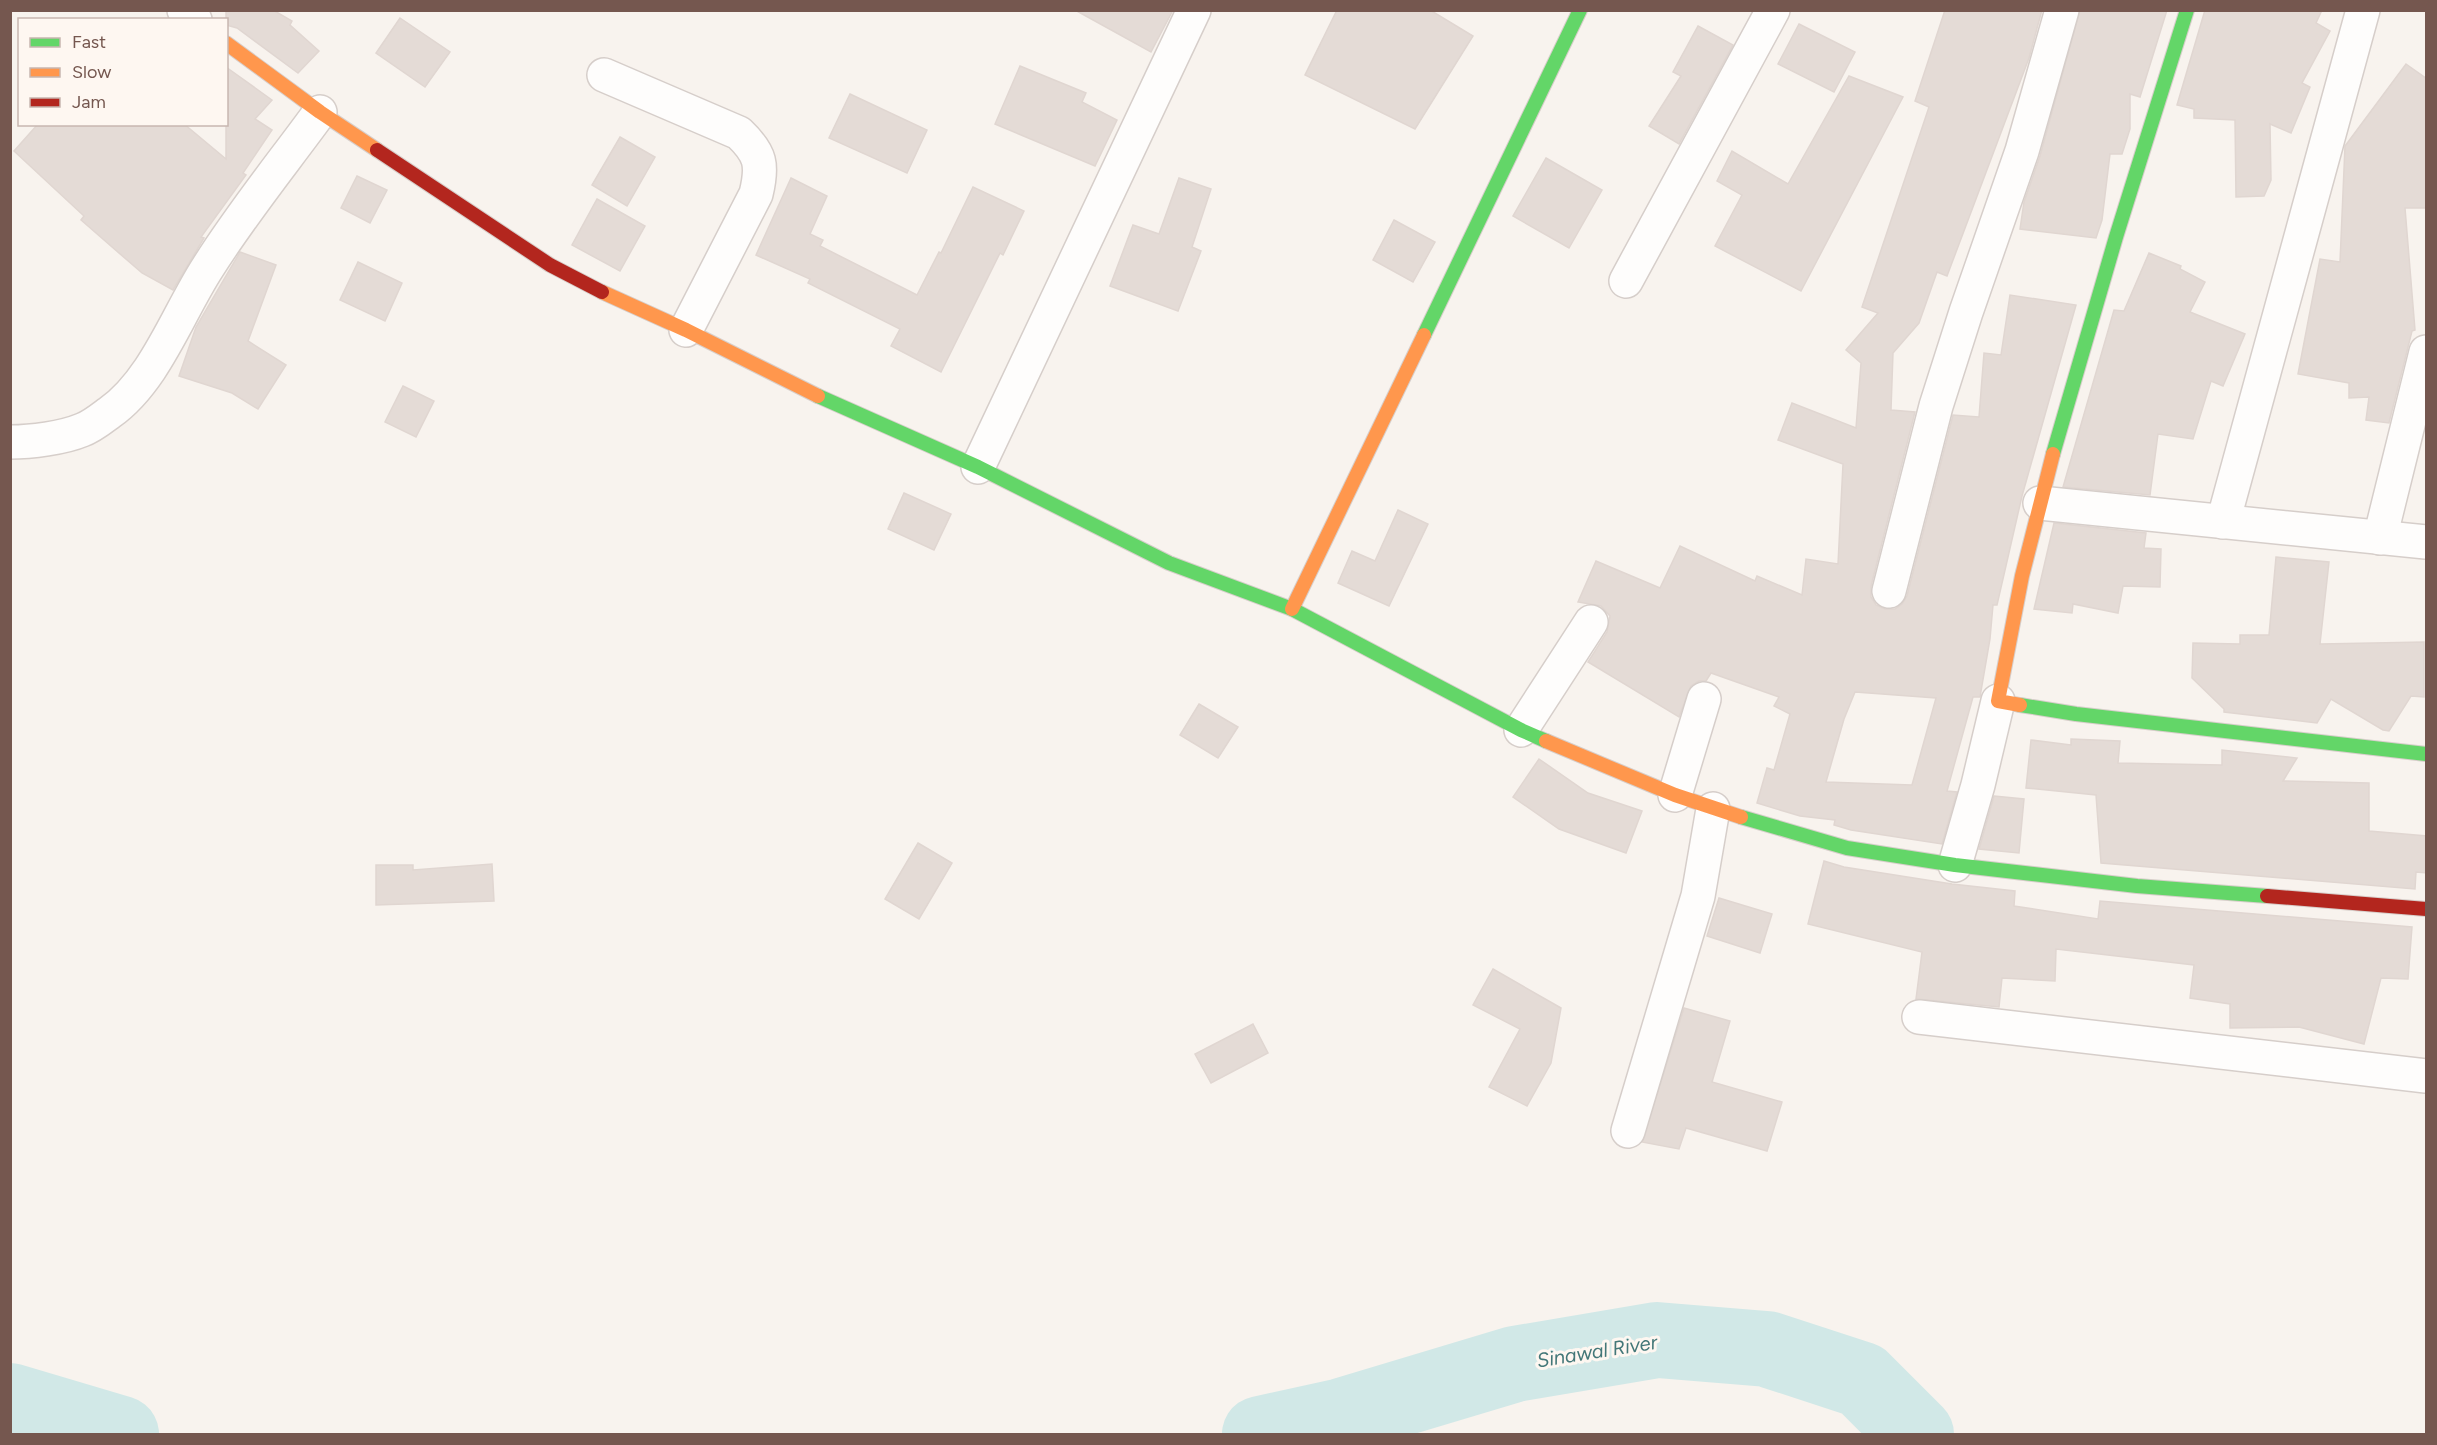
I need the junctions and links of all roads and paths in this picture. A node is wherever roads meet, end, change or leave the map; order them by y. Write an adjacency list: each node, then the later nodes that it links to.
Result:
1 (1194, 10): 14 (street)
2 (1580, 10): 20 (street)
3 (1773, 10): 10 (street)
4 (2062, 10): 19 (street)
5 (2187, 10): 15 (street)
6 (2363, 10): 16 (street)
7 (228, 44): 9 (street)
8 (604, 75): 11 (street)
9 (320, 112): 11 (street); 13 (street)
10 (1626, 281)
11 (686, 330): 14 (street)
12 (2427, 352): 17 (street)
13 (10, 442)
14 (978, 467): 20 (street)
15 (2040, 503): 16 (street); 23 (street)
16 (2223, 522): 17 (street)
17 (2380, 538): 18 (street)
18 (2427, 542)
19 (1889, 591)
20 (1292, 609): 24 (street)
21 (1590, 622): 24 (street)
22 (1704, 699): 26 (street)
23 (1998, 701): 25 (street); 28 (street)
24 (1521, 729): 26 (street)
25 (2427, 754)
26 (1675, 795): 27 (street)
27 (1713, 809): 28 (street); 32 (street)
28 (1955, 865): 29 (street)
29 (2427, 909)
30 (1918, 1017): 31 (street)
31 (2427, 1076)
32 (1628, 1131)

